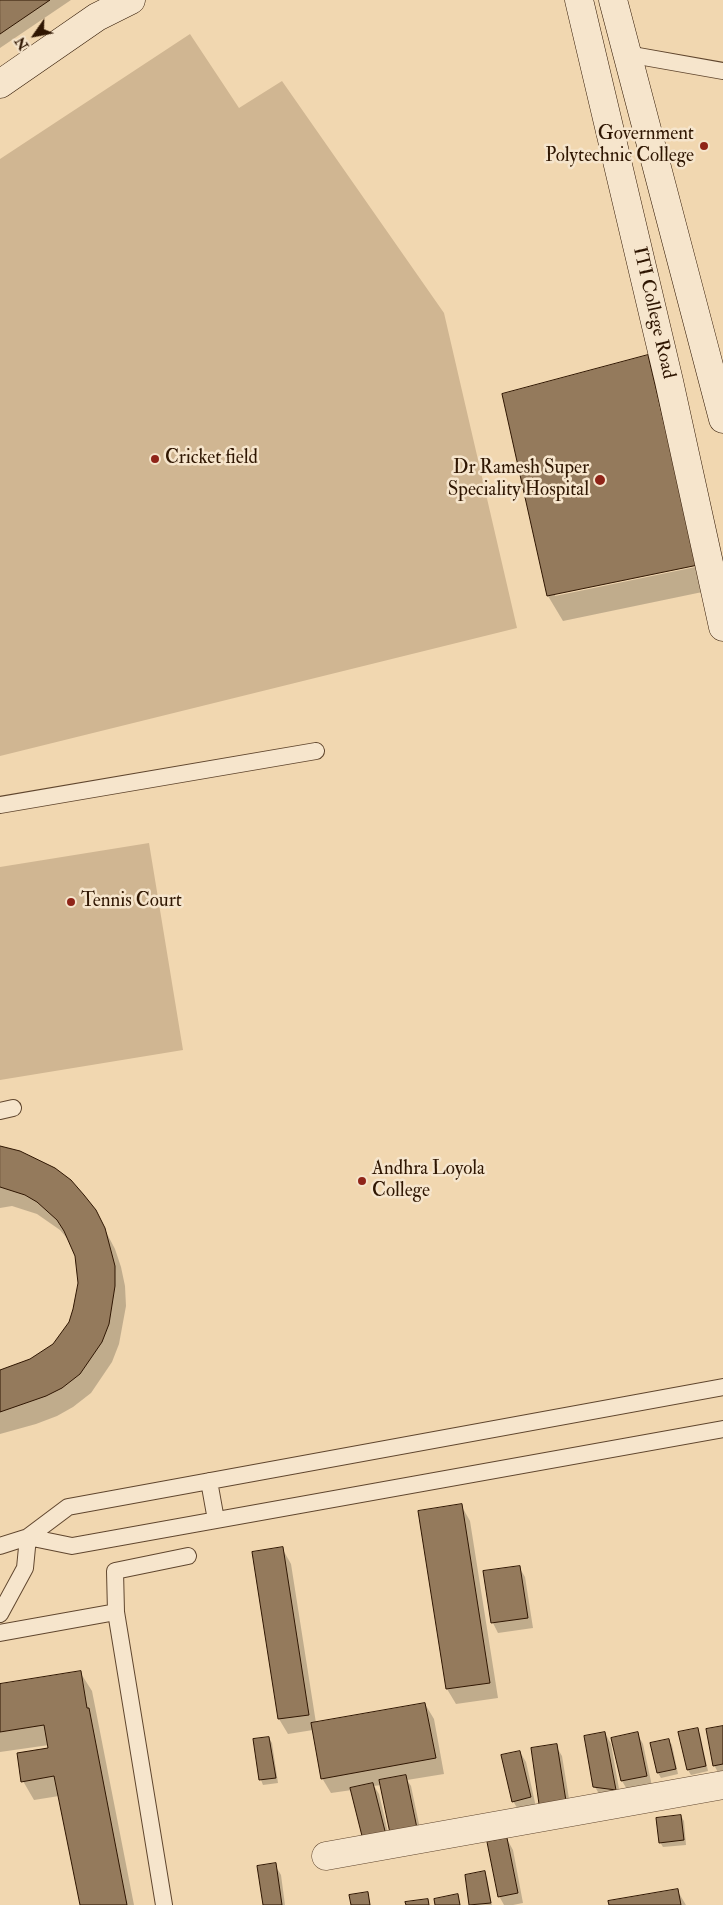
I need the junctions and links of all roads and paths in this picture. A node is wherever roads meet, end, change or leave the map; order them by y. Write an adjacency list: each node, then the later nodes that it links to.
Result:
1 (131, 0): 6 (street)
2 (579, 0): 8 (street, ITI College Road)
3 (614, 0): 4 (street, ITI College Road)
4 (627, 54): 5 (lane); 7 (street, ITI College Road)
5 (723, 71)
6 (0, 84)
7 (723, 419)
8 (723, 627)
9 (316, 750): 10 (lane)
10 (0, 805)
11 (723, 1387): 13 (lane)
12 (723, 1429): 14 (lane)
13 (209, 1482): 14 (lane); 15 (lane)
14 (216, 1520): 15 (lane)
15 (28, 1537): 16 (lane); 19 (lane)
16 (0, 1546)
17 (188, 1556): 18 (lane)
18 (116, 1612): 20 (lane); 23 (lane)
19 (0, 1614)
20 (0, 1633)
21 (723, 1785): 22 (street)
22 (326, 1856)
23 (164, 1905)

